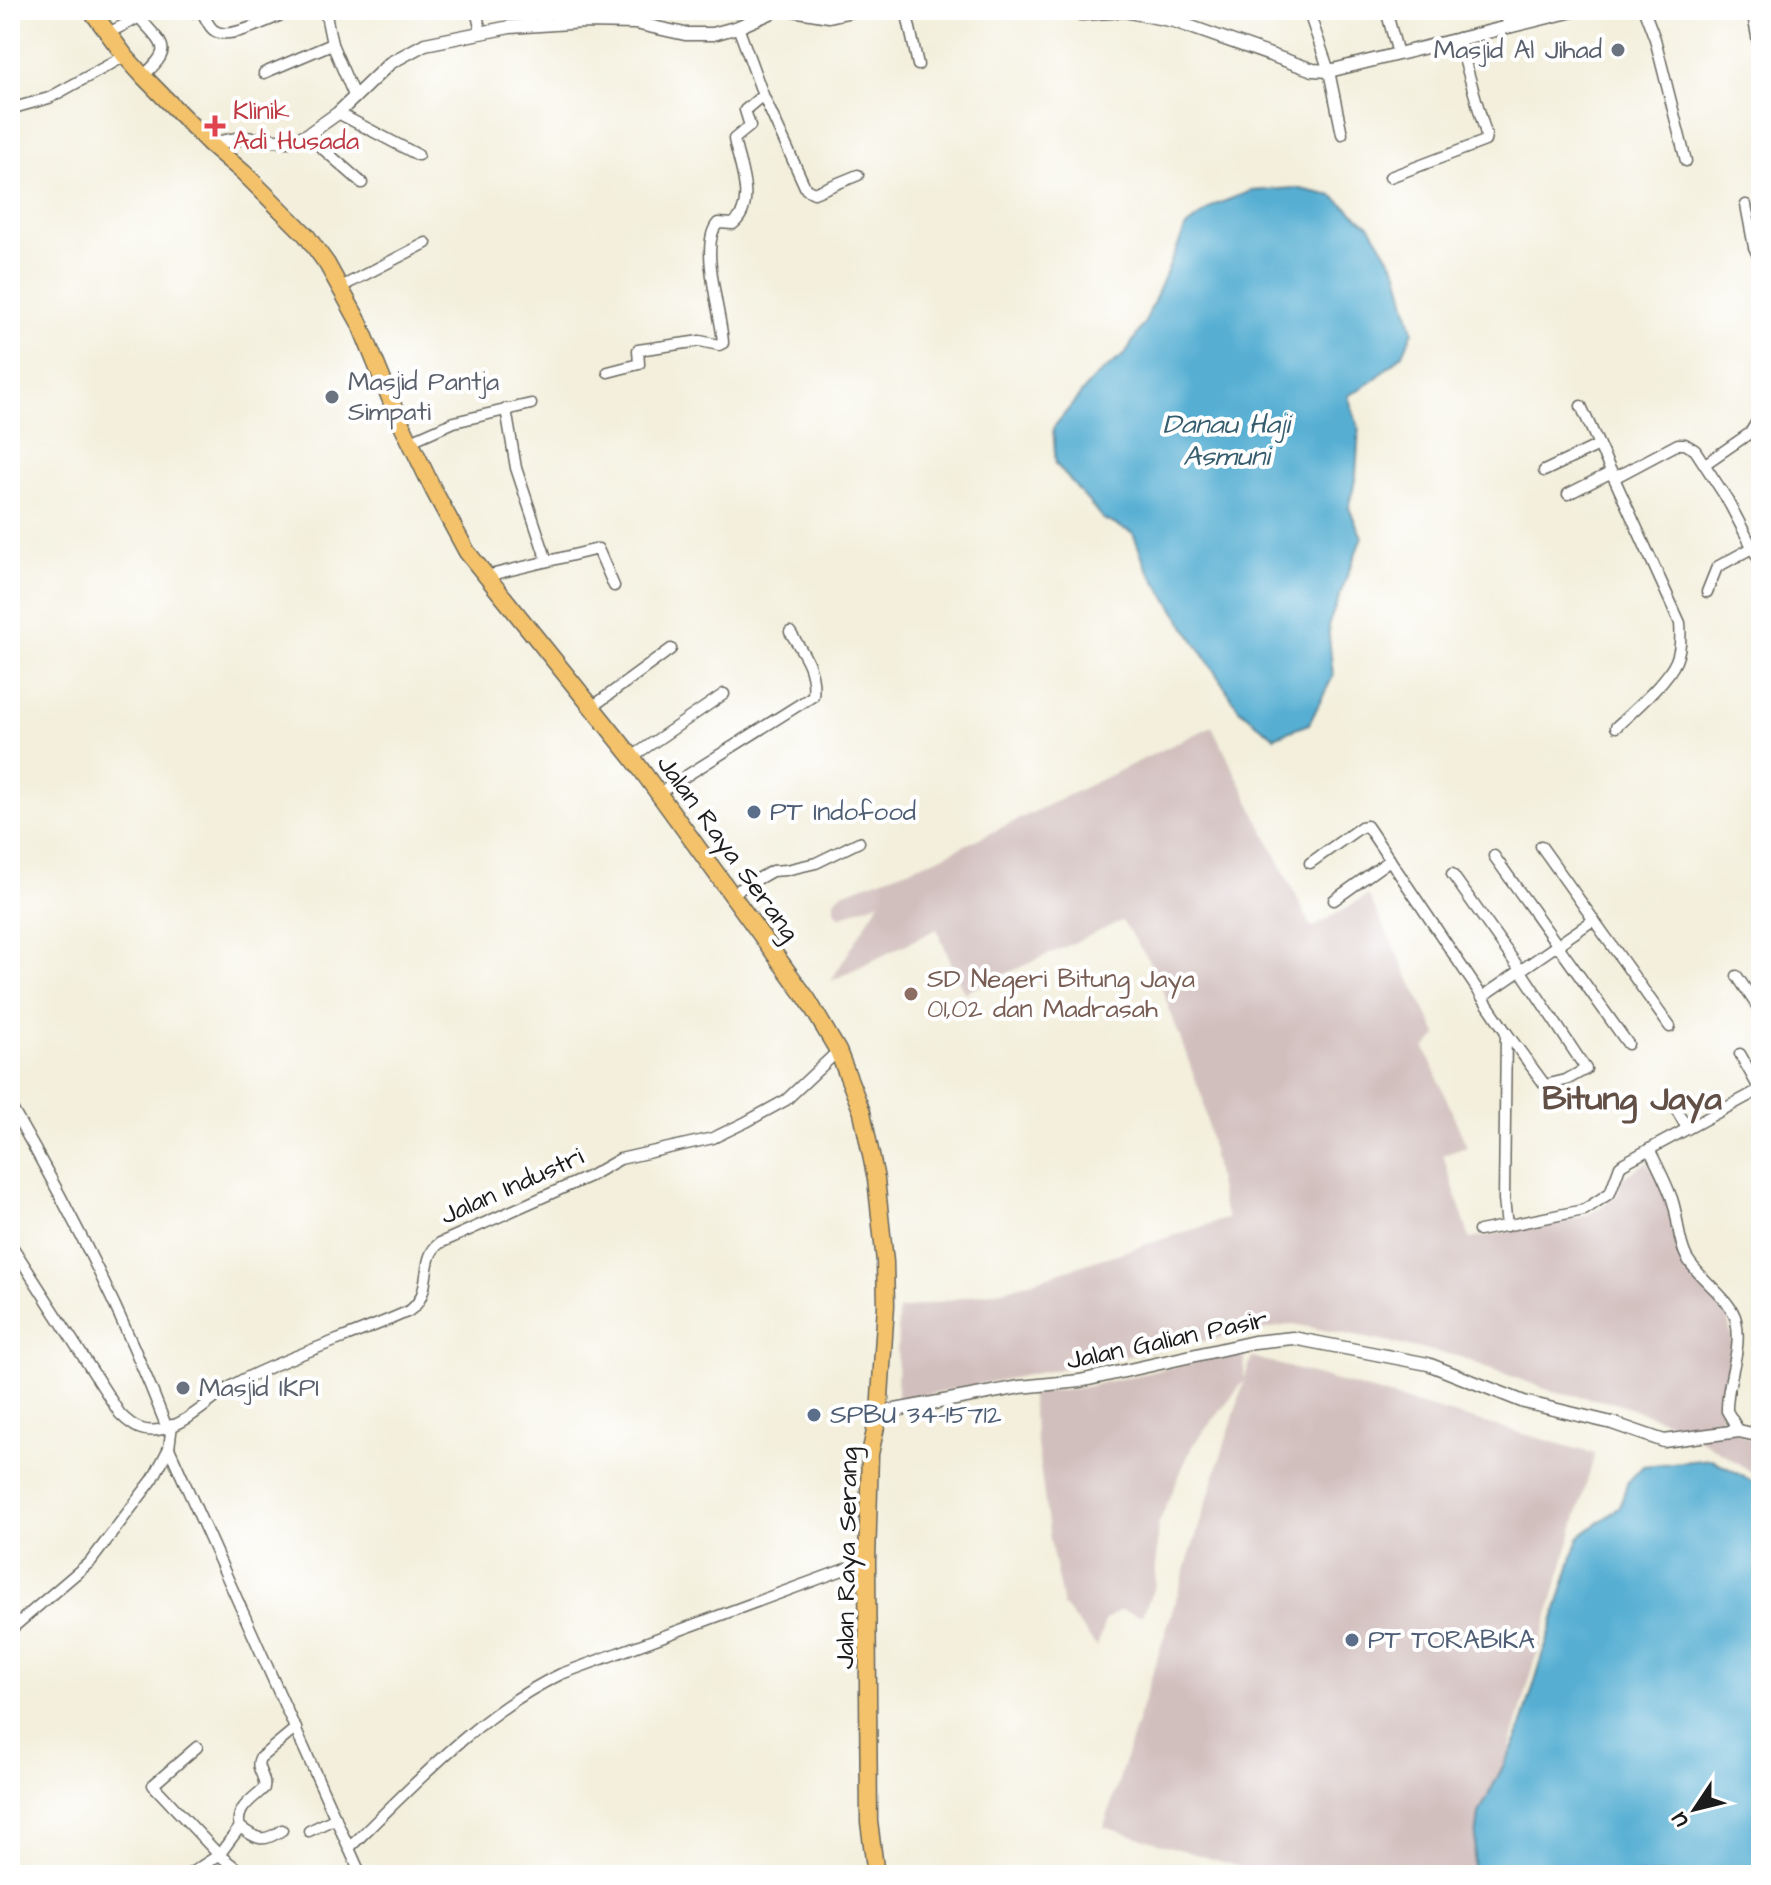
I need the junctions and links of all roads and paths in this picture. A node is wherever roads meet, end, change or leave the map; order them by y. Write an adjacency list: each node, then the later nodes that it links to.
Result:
1 (91, 10): 25 (highway, Jalan Raya Serang)
2 (154, 10): 21 (street)
3 (190, 10): 4 (street)
4 (199, 10): 5 (street)
5 (293, 10)
6 (325, 10): 27 (street)
7 (476, 10): 24 (street)
8 (777, 10): 22 (street)
9 (793, 10): 10 (street)
10 (856, 10)
11 (906, 10): 31 (street)
12 (1036, 10): 13 (street)
13 (1106, 10): 32 (street)
14 (1308, 10): 32 (street)
15 (1386, 10): 29 (street)
16 (1502, 10): 23 (street)
17 (1577, 10): 23 (street)
18 (1644, 10): 43 (street)
19 (1753, 10): 28 (street)
20 (635, 16): 22 (street); 24 (street)
21 (139, 17): 25 (street); 34 (street)
22 (738, 27): 35 (street)
23 (1511, 27): 26 (street)
24 (481, 32): 36 (street)
25 (108, 33): 30 (highway, Jalan Raya Serang)
26 (1458, 38): 29 (street); 45 (street)
27 (332, 44): 33 (street); 36 (street)
28 (1761, 52)
29 (1398, 54): 32 (street)
30 (125, 56): 34 (highway, Jalan Raya Serang); 37 (street)
31 (918, 65)
32 (1329, 71): 39 (street)
33 (264, 73)
34 (143, 76): 41 (highway, Jalan Raya Serang)
35 (763, 95): 44 (street); 51 (street)
36 (355, 98): 38 (street)
37 (10, 109)
38 (338, 113): 40 (street); 42 (street)
39 (1342, 134)
40 (307, 135): 41 (street); 46 (street)
41 (210, 144): 50 (highway, Jalan Raya Serang)
42 (418, 155)
43 (1686, 161)
44 (858, 175)
45 (1390, 177)
46 (362, 183)
47 (1746, 205): 49 (street)
48 (426, 243): 50 (street)
49 (1761, 262)
50 (341, 287): 56 (highway, Jalan Raya Serang)
51 (608, 372)
52 (531, 404): 54 (street)
53 (1581, 406): 57 (street)
54 (506, 409): 56 (street); 63 (street)
55 (1761, 415): 58 (street)
56 (411, 441): 65 (highway, Jalan Raya Serang)
57 (1599, 445): 59 (street); 60 (street)
58 (1705, 464): 60 (street); 62 (street)
59 (1544, 471)
60 (1613, 475): 61 (street); 72 (street)
61 (1568, 494)
62 (1752, 548): 64 (street); 67 (street)
63 (547, 561): 65 (street); 66 (street)
64 (1761, 564)
65 (486, 576): 71 (highway, Jalan Raya Serang)
66 (614, 586)
67 (1707, 592)
68 (790, 632): 74 (street)
69 (671, 649): 71 (street)
70 (724, 694): 73 (street)
71 (592, 707): 73 (highway, Jalan Raya Serang)
72 (1616, 727)
73 (632, 757): 74 (highway, Jalan Raya Serang)
74 (659, 793): 81 (highway, Jalan Raya Serang)
75 (859, 842): 81 (street)
76 (1541, 846): 83 (street)
77 (1494, 856): 84 (street)
78 (1390, 860): 79 (street); 82 (street); 87 (street)
79 (1310, 863)
80 (1452, 874): 85 (street)
81 (733, 893): 92 (highway, Jalan Raya Serang)
82 (1334, 900)
83 (1592, 921): 84 (street); 89 (street)
84 (1558, 946): 85 (street); 91 (street)
85 (1521, 971): 87 (street); 90 (street)
86 (1737, 976): 88 (street)
87 (1482, 997): 90 (street)
88 (1761, 1012)
89 (1670, 1027)
90 (1506, 1032): 101 (street)
91 (1628, 1044)
92 (838, 1051): 104 (highway, Jalan Raya Serang); 105 (street, Jalan Industri)
93 (1740, 1054): 94 (street)
94 (1760, 1090): 98 (street)
95 (10, 1105): 97 (street)
96 (1675, 1107): 98 (street)
97 (21, 1124): 99 (street); 105 (street)
98 (1687, 1128): 100 (street)
99 (10, 1130)
100 (1649, 1149): 101 (street); 106 (street)
101 (1507, 1226): 102 (street)
102 (1479, 1231)
103 (10, 1243): 105 (street)
104 (879, 1413): 106 (street, Jalan Galian Pasir); 109 (highway, Jalan Raya Serang)
105 (170, 1427): 108 (street)
106 (1739, 1431): 107 (street)
107 (1761, 1436)
108 (169, 1448): 110 (street); 111 (street)
109 (867, 1561): 117 (street); 122 (highway, Jalan Raya Serang)
110 (10, 1630)
111 (296, 1728): 113 (street); 114 (street)
112 (197, 1747): 118 (street)
113 (336, 1818): 116 (street); 117 (street)
114 (240, 1827): 115 (street); 118 (street)
115 (282, 1830)
116 (309, 1831)
117 (349, 1848): 119 (street)
118 (219, 1855): 120 (street); 121 (street)
119 (357, 1873)
120 (188, 1875)
121 (245, 1875)
122 (876, 1875)

